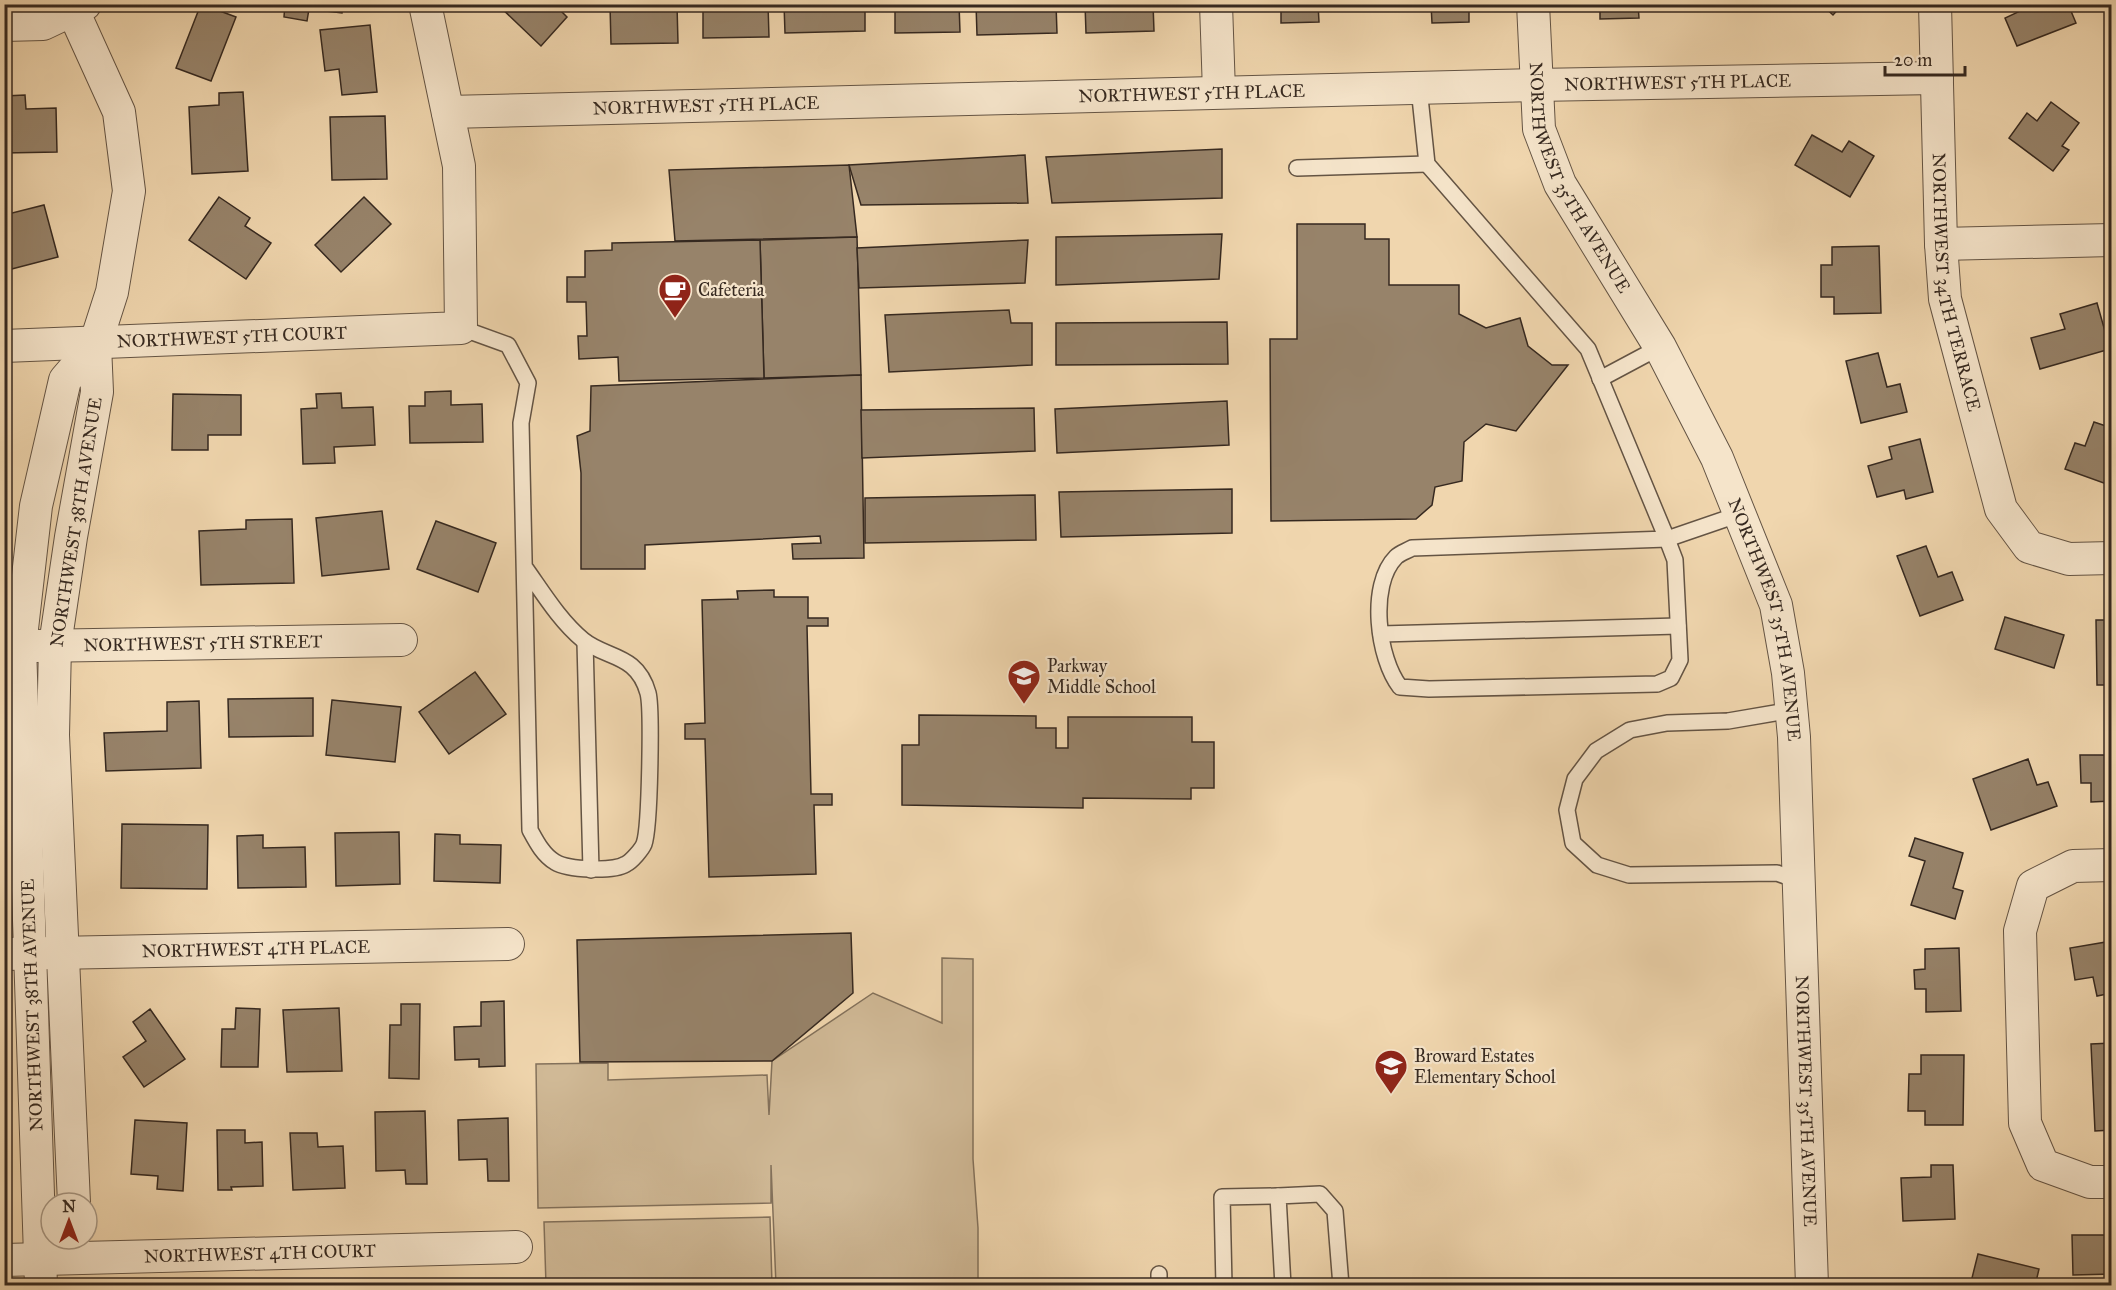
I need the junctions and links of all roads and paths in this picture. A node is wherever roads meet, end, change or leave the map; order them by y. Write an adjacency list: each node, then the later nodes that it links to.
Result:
1 (424, 4): 11 (street)
2 (1216, 4): 10 (street)
3 (1533, 4): 8 (street, NORTHWEST 35TH AVENUE)
4 (1935, 4): 7 (street, NORTHWEST 34TH TERRACE)
5 (76, 7): 6 (street); 17 (street, NORTHWEST 38TH AVENUE)
6 (4, 25)
7 (1937, 78): 8 (street, NORTHWEST 5TH PLACE); 15 (street, NORTHWEST 34TH TERRACE)
8 (1535, 85): 9 (street, NORTHWEST 5TH PLACE); 19 (street, NORTHWEST 35TH AVENUE)
9 (1419, 87): 10 (street, NORTHWEST 5TH PLACE); 12 (lane)
10 (1219, 92): 11 (street, NORTHWEST 5TH PLACE)
11 (448, 112): 16 (street)
12 (1427, 164): 13 (lane); 20 (lane)
13 (1297, 168)
14 (2112, 240): 15 (street)
15 (1941, 244): 23 (street, NORTHWEST 34TH TERRACE)
16 (461, 328): 17 (street, NORTHWEST 5TH COURT); 24 (lane)
17 (95, 345): 18 (street, NORTHWEST 5TH COURT); 29 (street, NORTHWEST 38TH AVENUE); 30 (street, NORTHWEST 38TH AVENUE)
18 (4, 346)
19 (1660, 347): 20 (lane); 21 (street, NORTHWEST 35TH AVENUE)
20 (1600, 379): 22 (lane)
21 (1740, 514): 22 (lane); 31 (street, NORTHWEST 35TH AVENUE)
22 (1667, 539): 25 (lane); 26 (lane)
23 (2112, 558)
24 (526, 569): 28 (lane); 33 (lane)
25 (1678, 626): 26 (lane); 26 (lane)
26 (1381, 634)
27 (401, 640): 29 (street, NORTHWEST 5TH STREET)
28 (585, 642): 33 (lane); 33 (lane)
29 (55, 645): 30 (street, NORTHWEST 5TH STREET); 36 (street, NORTHWEST 38TH AVENUE)
30 (12, 646): 36 (street, NORTHWEST 38TH AVENUE)
31 (1792, 710): 34 (street, NORTHWEST 35TH AVENUE); 34 (lane)
32 (2112, 865): 37 (street)
33 (591, 870)
34 (1799, 881): 47 (street, NORTHWEST 35TH AVENUE)
35 (508, 944): 36 (street, NORTHWEST 4TH PLACE)
36 (32, 953): 38 (street, NORTHWEST 38TH AVENUE); 43 (street, NORTHWEST 38TH AVENUE)
37 (2112, 1182)
38 (72, 1191)
39 (1278, 1196): 44 (lane); 45 (lane); 46 (lane)
40 (516, 1246): 42 (street, NORTHWEST 4TH COURT)
41 (4, 1260): 43 (street, NORTHWEST 4TH COURT)
42 (76, 1261): 43 (street, NORTHWEST 4TH COURT)
43 (41, 1272)
44 (1224, 1286)
45 (1283, 1286)
46 (1341, 1286)
47 (1812, 1286)

